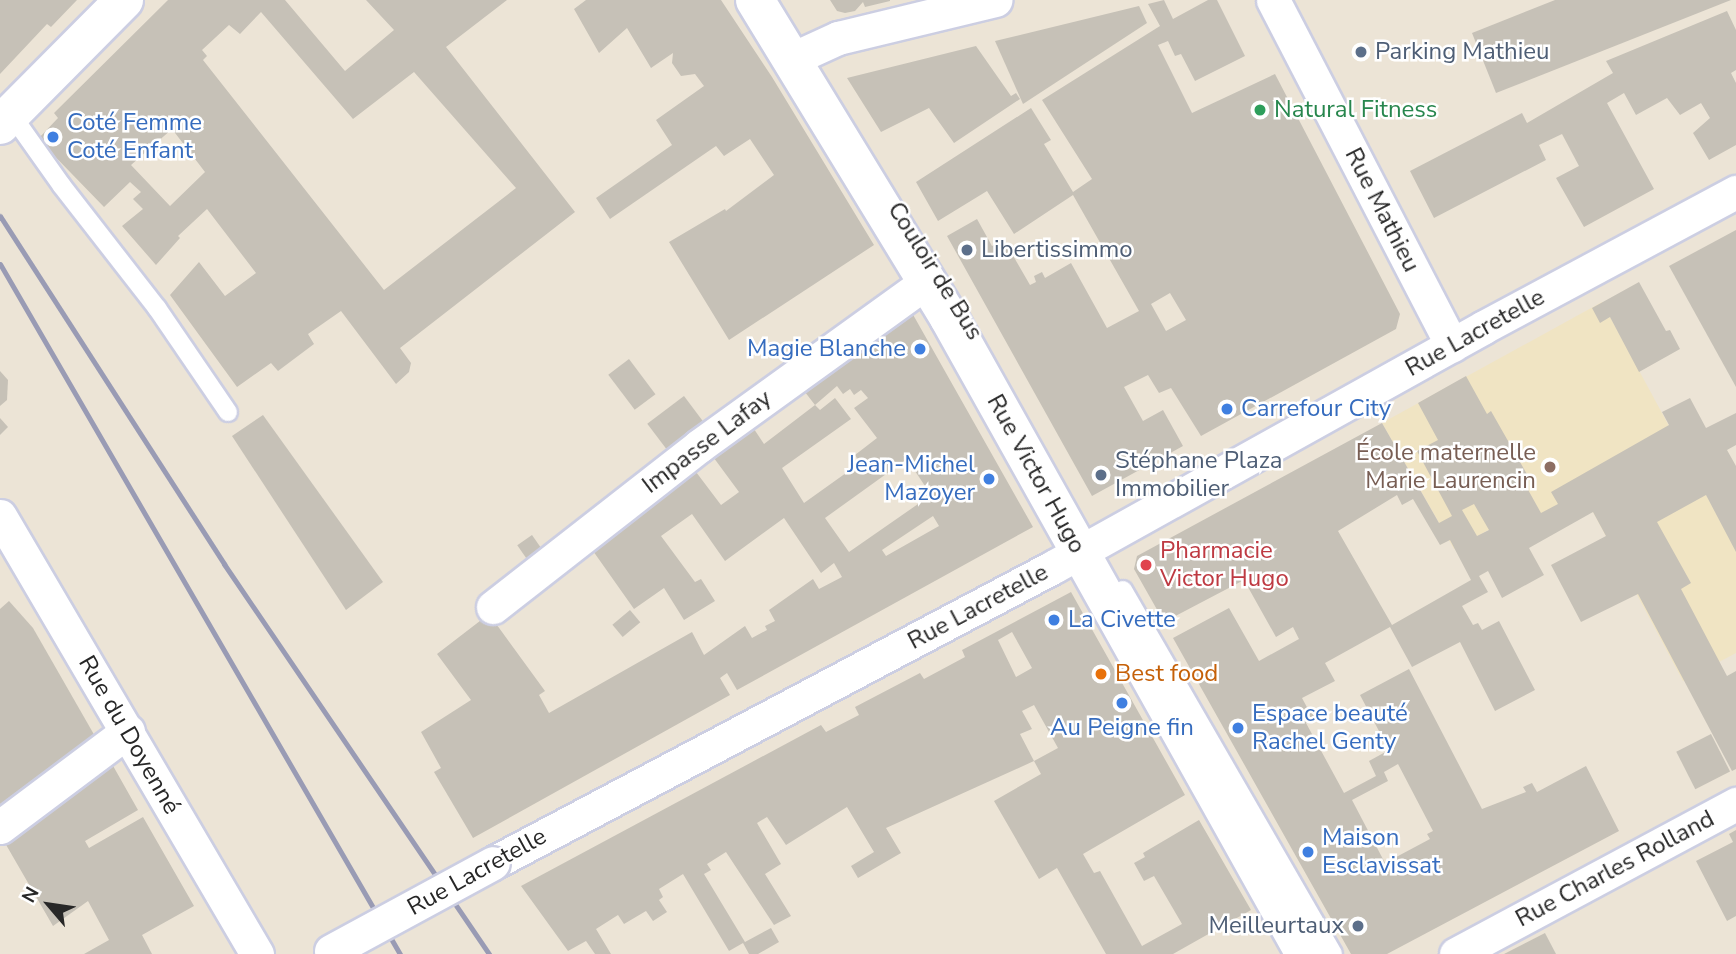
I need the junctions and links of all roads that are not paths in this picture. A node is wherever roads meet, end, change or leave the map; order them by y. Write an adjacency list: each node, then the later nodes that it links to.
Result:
1 (124, 0): 7 (street)
2 (755, 0): 6 (street, Rue Victor Hugo)
3 (772, 0): 6 (lane, Couloir de Bus)
4 (995, 0): 6 (street)
5 (1273, 0): 10 (street, Rue Mathieu)
6 (799, 57): 9 (street, Rue Victor Hugo); 13 (lane, Couloir de Bus)
7 (5, 119): 11 (lane)
8 (1736, 192): 10 (street, Rue Lacretelle)
9 (926, 282): 13 (street, Rue Victor Hugo); 14 (street, Impasse Lafay)
10 (1452, 345): 13 (street, Rue Lacretelle)
11 (228, 412)
12 (0, 516): 15 (street, Rue du Doyenné)
13 (1100, 559): 18 (street, Rue Lacretelle, bridge); 20 (street, Rue Victor Hugo); 21 (lane, Couloir de Bus)
14 (493, 607)
15 (128, 731): 17 (street); 19 (street, Rue du Doyenné)
16 (1736, 804): 22 (street, Rue Charles Rolland)
17 (0, 827)
18 (329, 953)
19 (257, 954)
20 (1306, 954)
21 (1332, 954)
22 (1456, 954)

